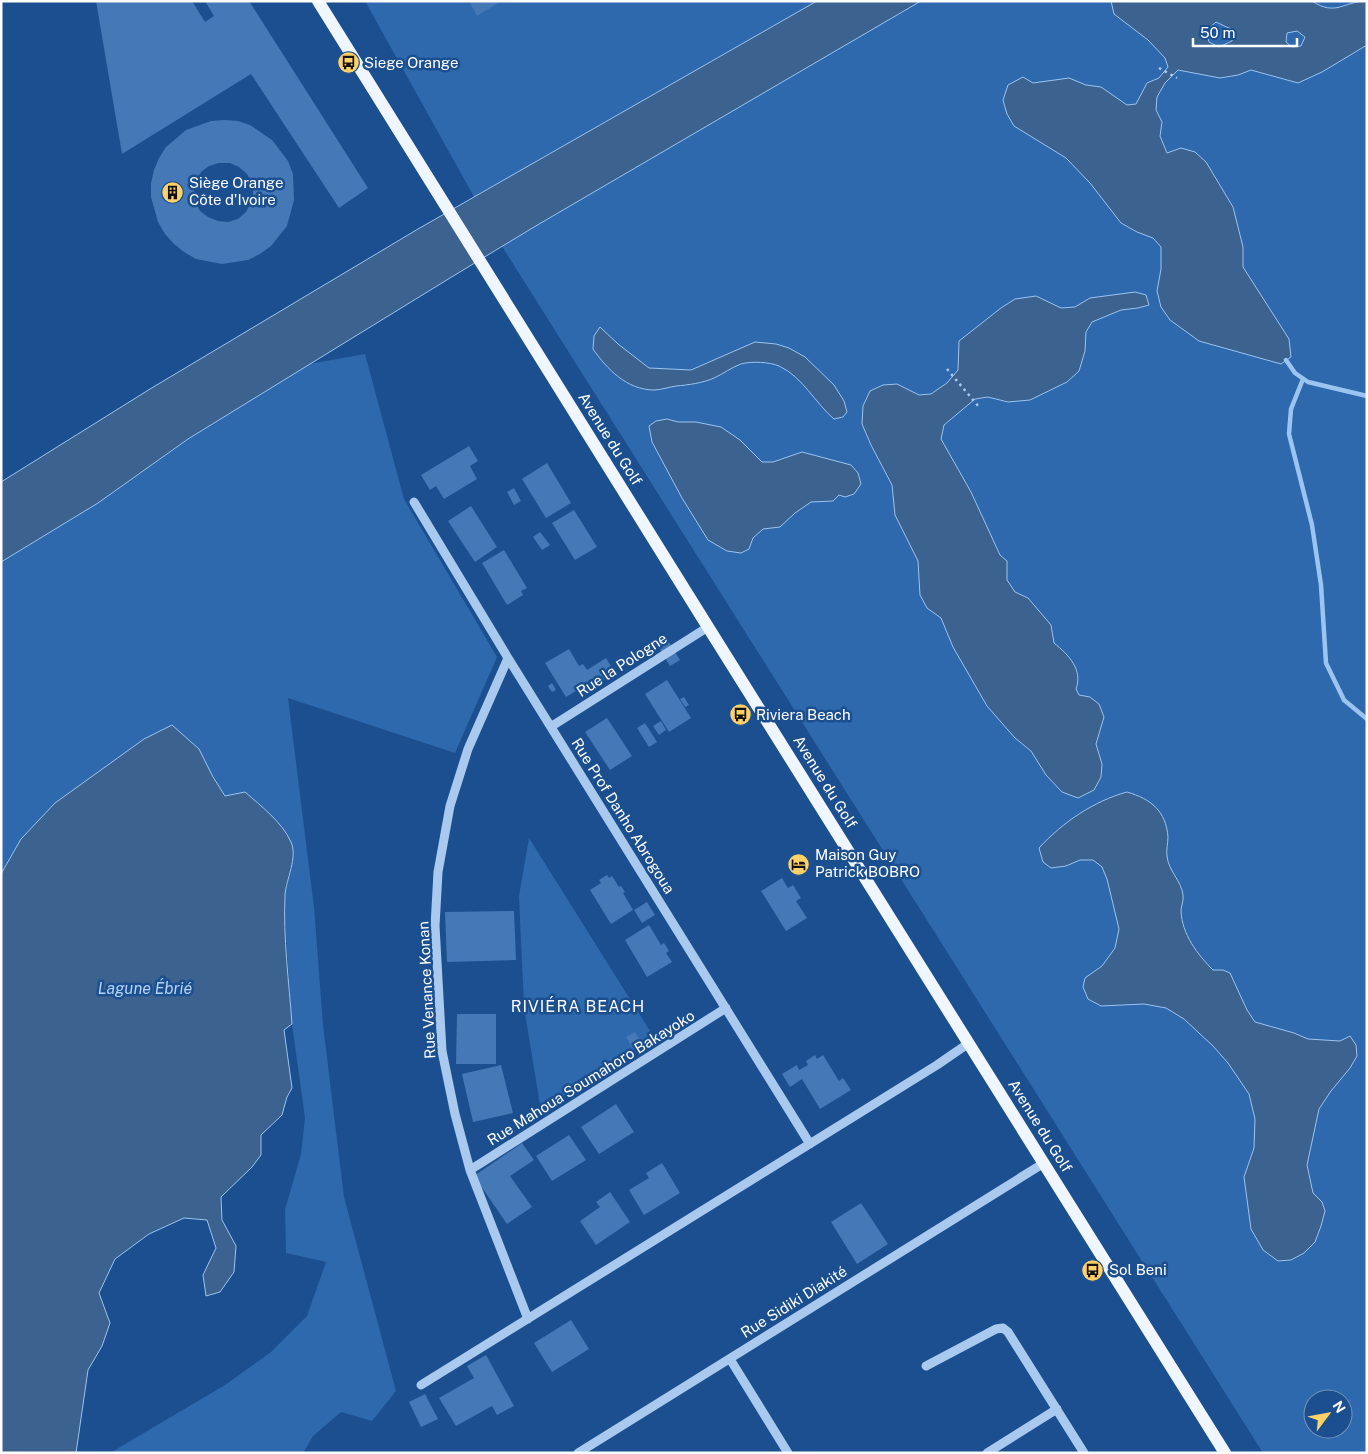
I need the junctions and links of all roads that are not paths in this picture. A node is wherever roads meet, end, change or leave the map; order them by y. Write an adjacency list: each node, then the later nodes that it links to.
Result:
1 (318, 1): 3 (main road, Avenue du Golf)
2 (414, 502): 4 (street, Rue Prof Danho Abrogoua)
3 (708, 627): 5 (street, Rue la Pologne); 7 (main road, Avenue du Golf)
4 (508, 658): 5 (street, Rue Prof Danho Abrogoua); 10 (street, Rue Venance Konan)
5 (552, 726): 6 (street, Rue Prof Danho Abrogoua)
6 (726, 1008): 8 (street, Rue Prof Danho Abrogoua); 10 (street, Rue Mahoua Soumahoro Bakayoko)
7 (969, 1043): 8 (street); 9 (main road, Avenue du Golf)
8 (810, 1144): 11 (street)
9 (1044, 1163): 12 (street, Rue Sidiki Diakité); 21 (main road, Avenue du Golf)
10 (470, 1170): 11 (street, Rue Venance Konan)
11 (528, 1319): 14 (street)
12 (730, 1359): 16 (street, Rue Sidiki Diakité); 18 (street)
13 (926, 1366): 15 (street)
14 (420, 1385)
15 (1057, 1409): 19 (street); 20 (street)
16 (593, 1448): 17 (street, Rue Sidiki Diakité)
17 (578, 1453)
18 (788, 1453)
19 (987, 1453)
20 (1084, 1453)
21 (1225, 1453)

